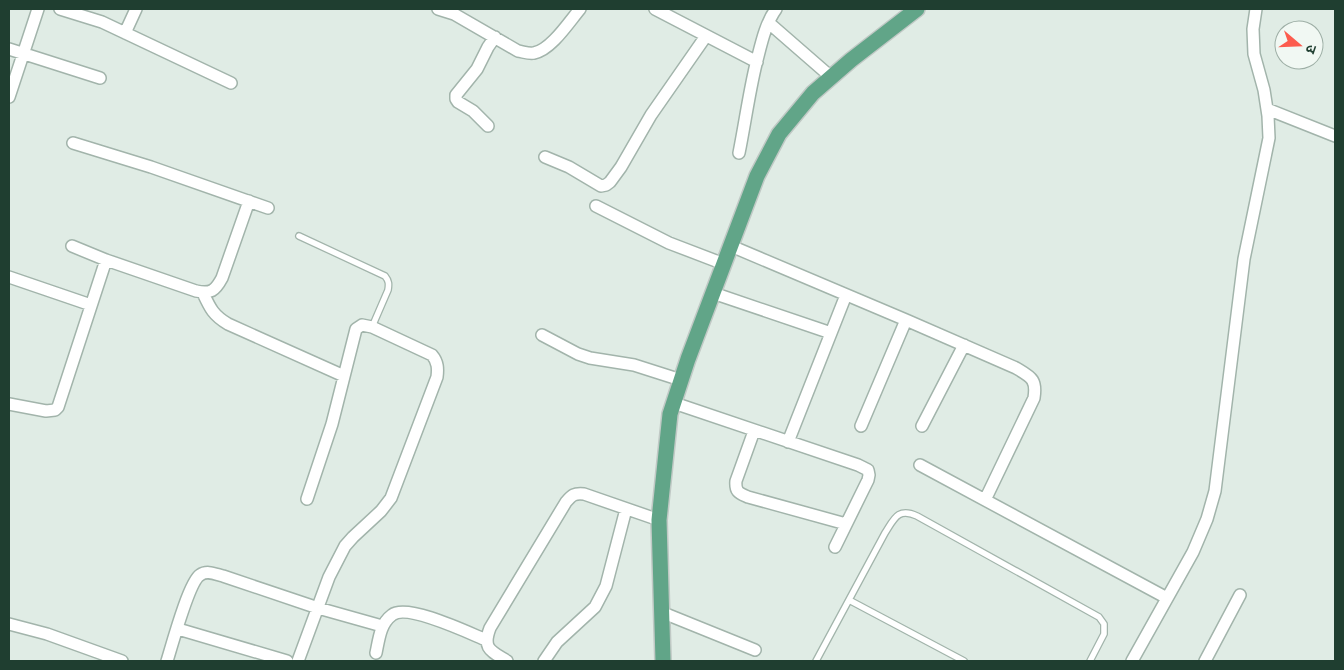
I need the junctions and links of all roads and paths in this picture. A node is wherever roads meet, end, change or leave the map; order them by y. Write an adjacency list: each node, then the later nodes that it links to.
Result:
1 (38, 9): 15 (street)
2 (60, 9): 11 (street)
3 (136, 9): 11 (street)
4 (438, 9): 13 (street)
5 (580, 9): 13 (street)
6 (655, 9): 12 (street)
7 (776, 9): 10 (street)
8 (917, 9): 17 (main road)
9 (1256, 9): 21 (street)
10 (769, 23): 16 (street); 17 (street)
11 (125, 33): 19 (street)
12 (706, 36): 16 (street); 26 (street)
13 (495, 38): 22 (street)
14 (9, 49): 15 (street)
15 (23, 54): 18 (street); 20 (street)
16 (757, 62): 25 (street)
17 (831, 77): 32 (main road)
18 (100, 78)
19 (231, 83)
20 (9, 97)
21 (1267, 109): 23 (street); 61 (street)
22 (488, 126)
23 (1335, 136)
24 (73, 143): 27 (street)
25 (739, 153)
26 (545, 157)
27 (249, 201): 29 (street); 36 (street)
28 (596, 206): 34 (street)
29 (268, 208)
30 (299, 236): 41 (lane)
31 (72, 246): 33 (street)
32 (731, 246): 34 (main road); 38 (street)
33 (106, 260): 36 (street); 39 (street)
34 (724, 264): 37 (main road)
35 (9, 277): 39 (street)
36 (203, 292): 45 (street)
37 (713, 293): 42 (street); 46 (main road)
38 (846, 295): 40 (street); 42 (street)
39 (91, 305): 47 (street)
40 (906, 320): 44 (street); 49 (street)
41 (372, 327): 45 (street); 63 (street)
42 (831, 333): 52 (street)
43 (542, 335): 46 (street)
44 (964, 345): 50 (street); 55 (street)
45 (344, 376): 54 (street)
46 (681, 380): 48 (main road)
47 (9, 404)
48 (674, 404): 51 (street); 57 (main road)
49 (861, 426)
50 (922, 426)
51 (754, 431): 52 (street); 58 (street)
52 (788, 442): 58 (street)
53 (920, 465): 55 (street)
54 (308, 499)
55 (985, 500): 61 (street)
56 (626, 509): 57 (street); 68 (street); 76 (street)
57 (659, 520): 64 (main road)
58 (846, 524): 59 (street)
59 (835, 547)
60 (1240, 595): 82 (street)
61 (1167, 598): 81 (street)
62 (849, 600): 78 (lane); 79 (lane); 80 (lane)
63 (318, 608): 66 (street); 67 (street); 74 (street)
64 (661, 612): 69 (street); 77 (main road)
65 (9, 624): 71 (street)
66 (382, 626): 68 (street); 70 (street)
67 (178, 629): 72 (street); 73 (street)
68 (486, 640): 75 (street)
69 (756, 650)
70 (376, 653)
71 (122, 661)
72 (167, 661)
73 (287, 661)
74 (298, 661)
75 (507, 661)
76 (544, 661)
77 (663, 661)
78 (816, 661)
79 (964, 661)
80 (1090, 661)
81 (1132, 661)
82 (1205, 661)

